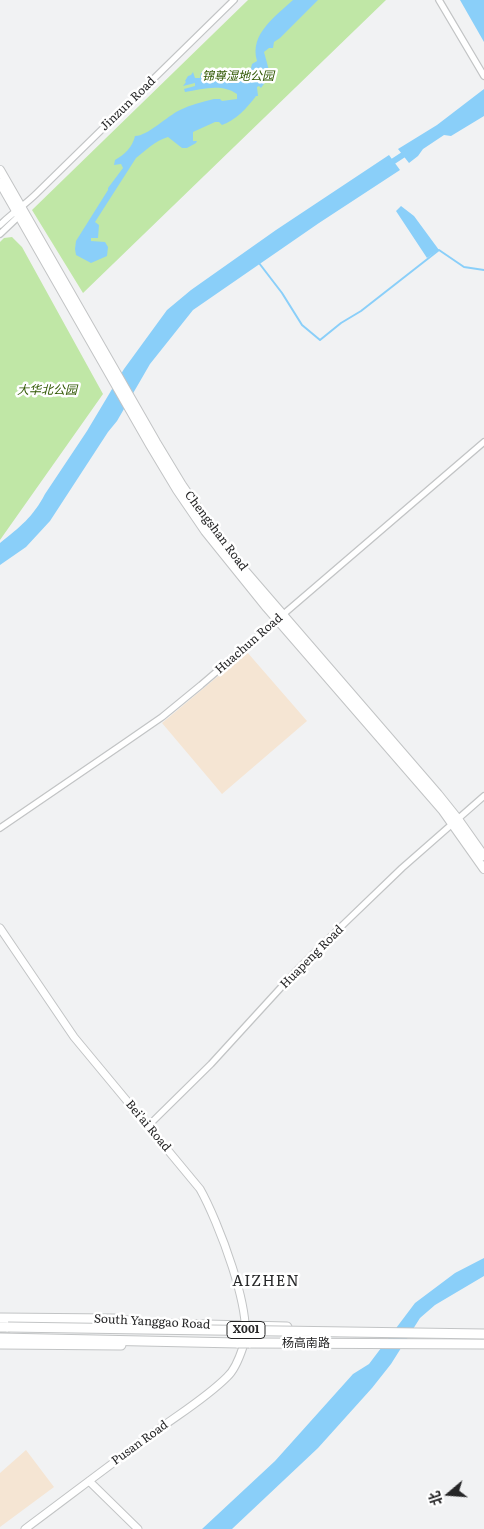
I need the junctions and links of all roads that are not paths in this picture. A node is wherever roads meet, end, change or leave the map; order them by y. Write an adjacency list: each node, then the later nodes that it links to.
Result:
1 (234, 0): 6 (street, Jinzun Road)
2 (439, 0): 3 (street)
3 (484, 76)
4 (0, 170): 6 (main road, Chengshan Road)
5 (0, 183): 6 (main road, Chengshan Road)
6 (19, 211): 7 (street, Jinzun Road); 8 (street, Jinzun Road); 10 (main road, Chengshan Road)
7 (0, 225)
8 (0, 234)
9 (484, 442): 10 (street, Huachun Road)
10 (280, 617): 12 (main road, Chengshan Road); 13 (street, Huachun Road)
11 (484, 796): 12 (street, Huapeng Road)
12 (455, 821): 14 (main road, Chengshan Road); 15 (main road, Chengshan Road); 17 (street, Huapeng Road)
13 (0, 828)
14 (484, 856)
15 (484, 869)
16 (0, 928): 17 (street, Bei'ai Road)
17 (148, 1126): 19 (street, Bei'ai Road)
18 (0, 1318): 19 (main road, South Yanggao Road / X001)
19 (244, 1326): 21 (main road, South Yanggao Road / X001, bridge); 23 (street, Bei'ai Road)
20 (4, 1327): 21 (main road, 杨高南路 / X001, bridge)
21 (484, 1332)
22 (3, 1340): 23 (main road, South Yanggao Road / X001); 24 (main road, 杨高南路 / X001, bridge)
23 (244, 1346): 24 (main road, South Yanggao Road / X001); 25 (street, Pusan Road)
24 (484, 1346)
25 (89, 1481): 26 (street, Pusan Road); 27 (street)
26 (24, 1529)
27 (138, 1529)

